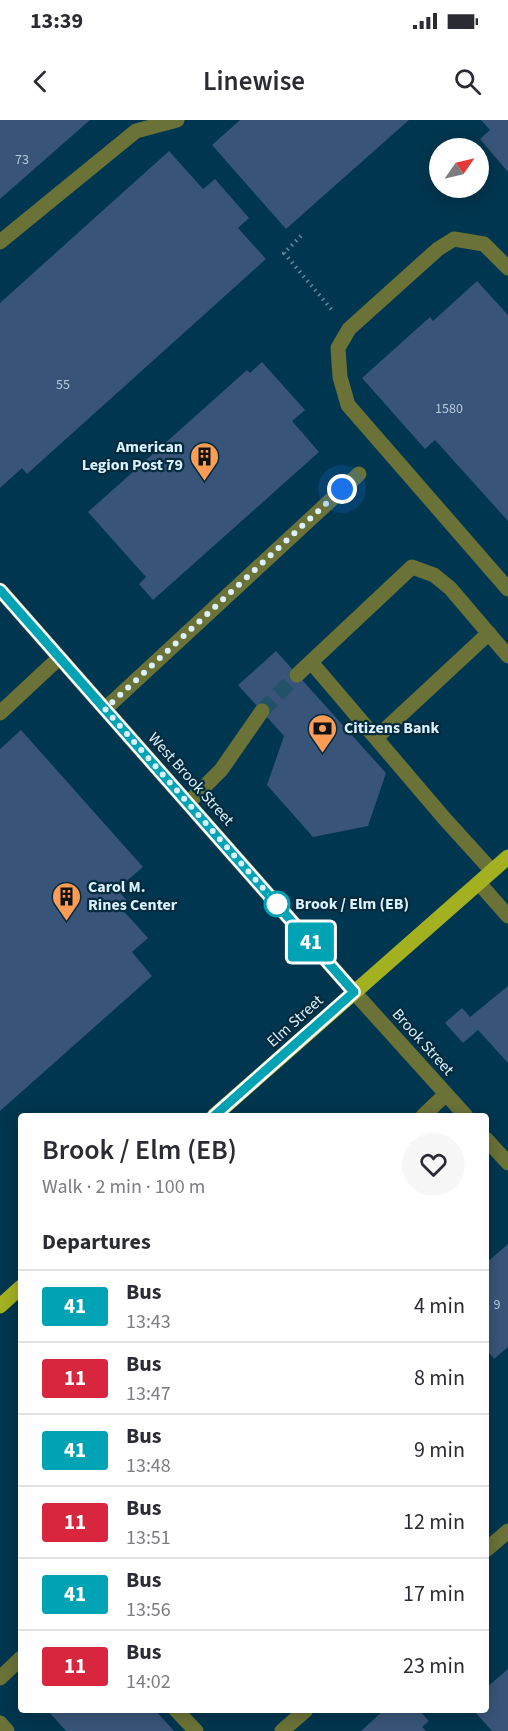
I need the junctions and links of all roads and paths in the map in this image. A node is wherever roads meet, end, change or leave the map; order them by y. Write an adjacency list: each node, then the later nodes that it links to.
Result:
1 (177, 120): 3 (street)
2 (301, 236): 5 (path)
3 (0, 243)
4 (508, 268): 7 (street)
5 (317, 292)
6 (359, 474): 14 (street)
7 (508, 589)
8 (0, 590): 11 (street, West Brook Street)
9 (489, 633): 10 (street); 12 (street); 17 (street)
10 (508, 656)
11 (59, 658): 14 (street, West Brook Street); 16 (street)
12 (311, 662): 13 (street); 17 (street)
13 (297, 675)
14 (105, 709): 18 (street, West Brook Street)
15 (262, 711): 18 (street)
16 (0, 713)
17 (376, 738): 20 (street)
18 (188, 803): 23 (street, West Brook Street)
19 (508, 857): 20 (main road, Elm Street)
20 (492, 871): 21 (main road, Elm Street)
21 (479, 882): 22 (street); 23 (main road, Elm Street)
22 (508, 916)
23 (354, 992): 24 (street, Brook Street); 25 (main road, Elm Street)
24 (446, 1094): 26 (street); 27 (street, Brook Street)
25 (223, 1113)
26 (426, 1113)
27 (463, 1113)
28 (489, 1142): 29 (street)
29 (508, 1163)
30 (18, 1289): 31 (main road)
31 (2, 1301)
32 (508, 1531): 33 (street)
33 (489, 1547)
34 (18, 1662): 35 (street)
35 (0, 1678)
36 (179, 1713): 40 (street)
37 (303, 1713): 41 (street)
38 (0, 1723): 39 (street)
39 (8, 1731)
40 (196, 1731)
41 (282, 1731)

